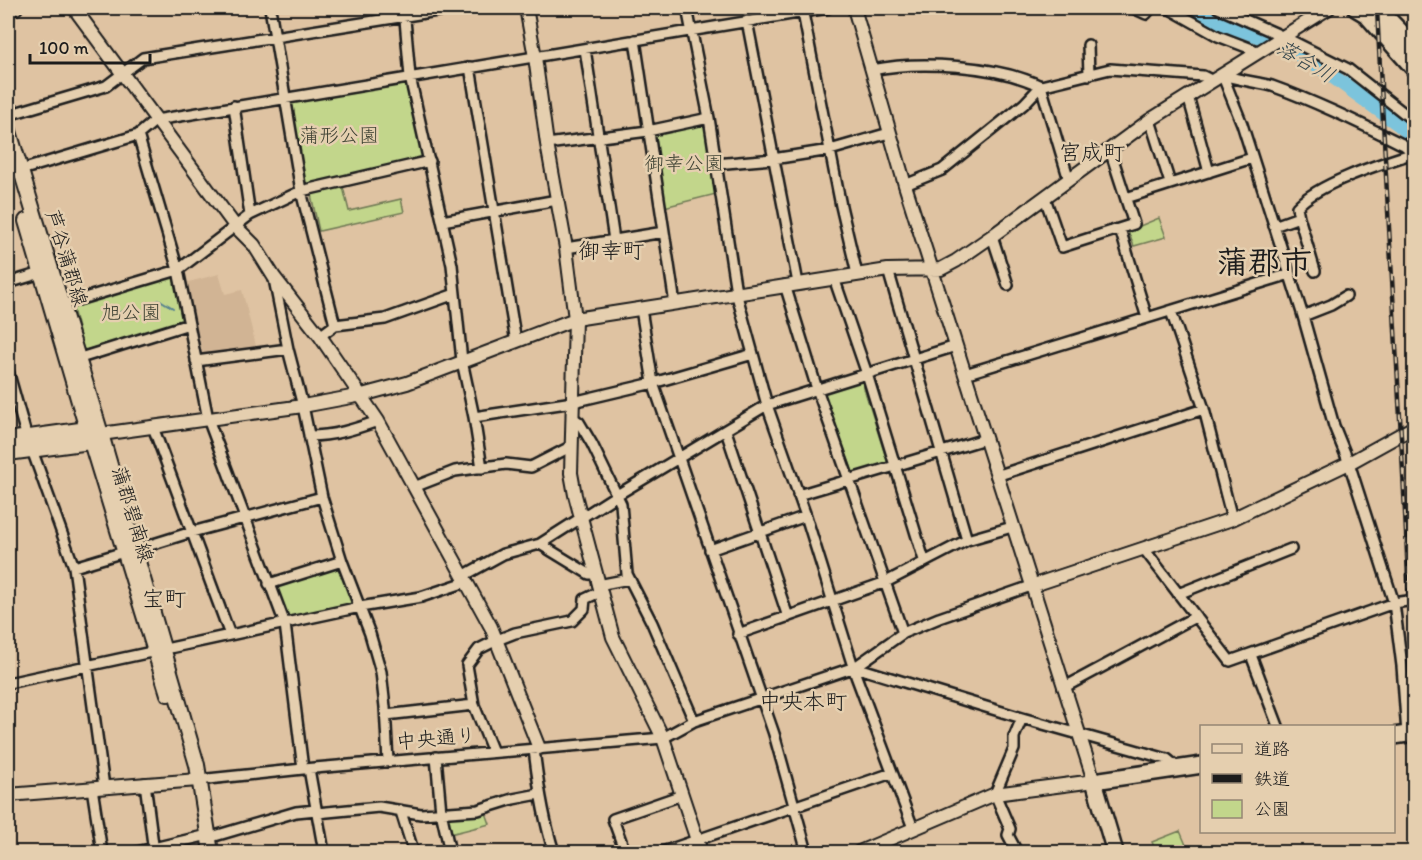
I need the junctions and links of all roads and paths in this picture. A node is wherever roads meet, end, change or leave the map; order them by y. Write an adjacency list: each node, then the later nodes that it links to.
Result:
1 (16, 8): 16 (street)
2 (74, 8): 32 (street)
3 (270, 8): 21 (street)
4 (456, 8): 18 (street)
5 (526, 8): 28 (street)
6 (687, 8): 20 (street)
7 (828, 8): 17 (street)
8 (854, 8): 31 (street)
9 (1132, 8): 10 (street)
10 (1151, 8)
11 (1168, 8): 27 (street)
12 (1218, 8): 22 (street)
13 (1329, 8): 22 (street)
14 (1356, 8): 30 (highway)
15 (1377, 8): 25 (highway)
16 (8, 9)
17 (803, 10): 19 (street); 51 (street)
18 (405, 12): 21 (street); 35 (street)
19 (747, 21): 20 (street); 56 (street)
20 (690, 31): 23 (street); 41 (street)
21 (275, 37): 32 (street); 38 (street)
22 (1280, 37): 27 (street); 44 (street)
23 (635, 40): 26 (street); 46 (street)
24 (1088, 45): 33 (street)
25 (1414, 46)
26 (585, 48): 28 (street); 49 (street)
27 (1257, 51): 34 (street)
28 (535, 57): 29 (street); 50 (street)
29 (470, 67): 35 (street); 68 (street)
30 (1414, 68)
31 (872, 70): 36 (street); 47 (street)
32 (123, 73): 40 (street); 42 (street)
33 (1089, 75): 34 (street); 36 (street)
34 (1217, 77): 37 (street); 53 (street); 55 (street)
35 (410, 78): 38 (street); 57 (street)
36 (1041, 86): 61 (street); 63 (street)
37 (1188, 96): 43 (street); 60 (street)
38 (285, 98): 39 (street); 64 (street)
39 (234, 106): 42 (street); 69 (street)
40 (8, 115)
41 (709, 118): 46 (street); 58 (street)
42 (156, 120): 48 (street); 72 (street)
43 (1150, 120): 52 (street); 62 (street)
44 (1414, 122)
45 (8, 128): 59 (main road, 芦谷蒲郡線)
46 (648, 131): 49 (street); 75 (street)
47 (889, 132): 51 (street); 63 (street)
48 (138, 135): 59 (street); 80 (street)
49 (599, 138): 50 (street); 77 (street)
50 (547, 144): 67 (street)
51 (830, 150): 56 (street); 84 (street)
52 (1110, 150): 61 (street); 66 (street)
53 (1414, 153): 70 (street)
54 (8, 157): 83 (main road, 芦谷蒲郡線)
55 (1252, 158): 60 (street); 73 (street)
56 (773, 159): 58 (street); 89 (street)
57 (430, 161): 64 (street); 71 (street)
58 (715, 164): 92 (street)
59 (21, 170): 96 (main road, 芦谷蒲郡線)
60 (1209, 172): 62 (street)
61 (1069, 180): 65 (street)
62 (1170, 183): 66 (street)
63 (905, 185): 79 (street)
64 (301, 191): 69 (street); 103 (street)
65 (1045, 198): 74 (street); 76 (street)
66 (1126, 198): 74 (street)
67 (557, 200): 68 (street); 78 (street)
68 (494, 213): 71 (street); 105 (street)
69 (250, 215): 72 (street)
70 (1299, 217): 73 (street); 82 (street)
71 (442, 221): 93 (street)
72 (235, 225): 80 (street); 86 (street)
73 (1274, 226): 85 (street)
74 (1120, 229): 100 (street)
75 (664, 232): 77 (street); 95 (street)
76 (992, 236): 79 (street); 91 (street)
77 (614, 240): 78 (street)
78 (566, 248): 101 (street)
79 (931, 268): 81 (street); 106 (street)
80 (178, 270): 96 (street); 102 (street)
81 (888, 270): 84 (street); 109 (street)
82 (1315, 271)
83 (41, 273): 88 (street); 130 (main road, 芦谷蒲郡線)
84 (857, 274): 87 (street)
85 (1290, 274): 98 (street); 99 (street)
86 (274, 277): 104 (street); 107 (street)
87 (834, 278): 89 (street); 114 (street)
88 (8, 283)
89 (798, 283): 90 (street)
90 (785, 285): 92 (street); 117 (street)
91 (1008, 285)
92 (736, 292): 95 (street); 108 (street)
93 (455, 294): 103 (street); 112 (street)
94 (1346, 296): 99 (street)
95 (675, 304): 97 (street)
96 (61, 305): 110 (main road, 芦谷蒲郡線)
97 (641, 309): 101 (street); 116 (street)
98 (1172, 311): 100 (street); 122 (street)
99 (1303, 316): 139 (street)
100 (1147, 318): 115 (street)
101 (574, 319): 105 (street); 119 (street)
102 (189, 324): 110 (street); 111 (street)
103 (334, 325): 104 (street)
104 (320, 336): 118 (street)
105 (516, 342): 112 (street)
106 (956, 346): 109 (street); 115 (street)
107 (288, 350): 111 (street); 121 (street)
108 (753, 354): 116 (street); 120 (street)
109 (915, 357): 114 (street); 136 (street)
110 (77, 358): 130 (main road, 芦谷蒲郡線)
111 (196, 361): 125 (street)
112 (462, 361): 118 (street); 123 (street)
113 (8, 371): 134 (street)
114 (867, 374): 117 (street); 140 (street)
115 (965, 374): 132 (street)
116 (653, 384): 119 (street); 138 (street)
117 (817, 389): 120 (street); 143 (street)
118 (362, 396): 121 (street); 126 (street)
119 (573, 402): 123 (street); 124 (street)
120 (767, 405): 129 (street); 146 (street)
121 (303, 406): 125 (street); 131 (street)
122 (1204, 409): 142 (street); 151 (street)
123 (474, 417): 141 (street)
124 (573, 418): 135 (street); 145 (street)
125 (208, 419): 127 (street); 150 (street)
126 (378, 421): 131 (street); 144 (street)
127 (153, 427): 130 (street); 153 (street)
128 (1414, 427): 139 (street)
129 (726, 431): 138 (street); 154 (street)
130 (92, 435): 134 (main road); 160 (main road, 蒲郡碧南線)
131 (309, 436): 147 (street)
132 (985, 439): 136 (street); 142 (street)
133 (8, 440): 134 (main road)
134 (30, 444): 137 (main road); 163 (street)
135 (572, 446): 141 (street); 149 (street)
136 (941, 452): 140 (street); 155 (street)
137 (8, 453)
138 (680, 458): 145 (street); 159 (street)
139 (1349, 464): 151 (street); 173 (street)
140 (896, 466): 143 (street); 161 (street)
141 (482, 468): 144 (street)
142 (996, 476): 152 (street)
143 (850, 481): 146 (street); 166 (street)
144 (414, 487): 164 (street)
145 (617, 495): 149 (street); 165 (street)
146 (798, 495): 148 (street)
147 (322, 496): 150 (street); 162 (street)
148 (806, 516): 154 (street); 172 (street)
149 (580, 518): 156 (street); 168 (street)
150 (244, 519): 153 (street); 167 (street)
151 (1233, 519): 157 (street)
152 (1012, 526): 155 (street); 169 (street)
153 (192, 532): 160 (street); 180 (street)
154 (760, 532): 159 (street); 175 (street)
155 (967, 540): 161 (street)
156 (540, 544): 164 (street); 168 (street)
157 (1144, 549): 169 (street); 170 (street)
158 (1291, 549): 170 (street)
159 (710, 550): 179 (street)
160 (129, 551): 163 (street); 182 (main road, 蒲郡碧南線)
161 (924, 560): 166 (street)
162 (342, 561): 167 (street); 174 (street)
163 (74, 567): 184 (street)
164 (465, 579): 174 (street); 181 (street)
165 (629, 579): 168 (street); 192 (street)
166 (886, 582): 172 (street); 178 (street)
167 (268, 584): 177 (street)
168 (598, 584): 181 (street); 196 (street)
169 (1031, 586): 178 (street, 中央通り); 187 (street)
170 (1178, 594): 176 (street)
171 (1414, 600): 173 (street)
172 (833, 601): 175 (street); 185 (street)
173 (1394, 603): 183 (street); 195 (street)
174 (360, 608): 177 (street); 190 (street)
175 (788, 617): 179 (street)
176 (1195, 617): 183 (street); 187 (street)
177 (285, 624): 180 (street); 203 (street)
178 (903, 633): 185 (street, 中央通り)
179 (738, 634): 188 (street)
180 (230, 635): 182 (street)
181 (497, 640): 189 (street); 197 (street)
182 (159, 651): 184 (street); 205 (main road, 蒲郡碧南線)
183 (1251, 655): 193 (street)
184 (87, 666): 186 (street); 208 (street)
185 (855, 667): 188 (street, 中央通り); 191 (street); 204 (street)
186 (8, 683)
187 (1063, 688): 194 (street)
188 (761, 699): 192 (street, 中央通り); 213 (street)
189 (474, 705): 190 (street); 198 (street)
190 (386, 716): 200 (street)
191 (1022, 718): 194 (street); 210 (street)
192 (694, 721): 196 (street, 中央通り)
193 (1278, 725)
194 (1079, 735): 202 (street); 206 (street)
195 (1405, 735)
196 (663, 738): 197 (street, 中央通り); 212 (street)
197 (536, 748): 198 (street, 中央通り); 209 (street)
198 (493, 752): 199 (street, 中央通り)
199 (436, 757): 200 (street, 中央通り); 216 (street)
200 (388, 762): 203 (street, 中央通り)
201 (1200, 765): 202 (main road)
202 (1178, 768): 206 (main road)
203 (306, 769): 205 (street, 中央通り); 214 (street)
204 (892, 773): 213 (street); 217 (street)
205 (198, 780): 207 (street, 中央通り); 218 (main road, 蒲郡碧南線)
206 (1094, 781): 210 (street); 232 (main road)
207 (145, 783): 208 (street, 中央通り); 221 (street)
208 (98, 788): 211 (street, 中央通り); 222 (street)
209 (539, 794): 216 (street); 226 (street)
210 (996, 794): 217 (street); 231 (street)
211 (8, 795)
212 (682, 795): 219 (street); 227 (street)
213 (796, 807): 219 (street); 229 (street)
214 (316, 811): 215 (street); 218 (street); 224 (street)
215 (401, 812): 216 (street); 220 (street)
216 (441, 812): 225 (street)
217 (913, 828): 230 (street)
218 (209, 842): 221 (street)
219 (699, 847): 228 (street)
220 (412, 848)
221 (154, 850): 223 (street)
222 (102, 852)
223 (137, 852)
224 (322, 852)
225 (450, 852)
226 (554, 852)
227 (625, 852)
228 (662, 852)
229 (807, 852)
230 (859, 852)
231 (1017, 852)
232 (1115, 852)

